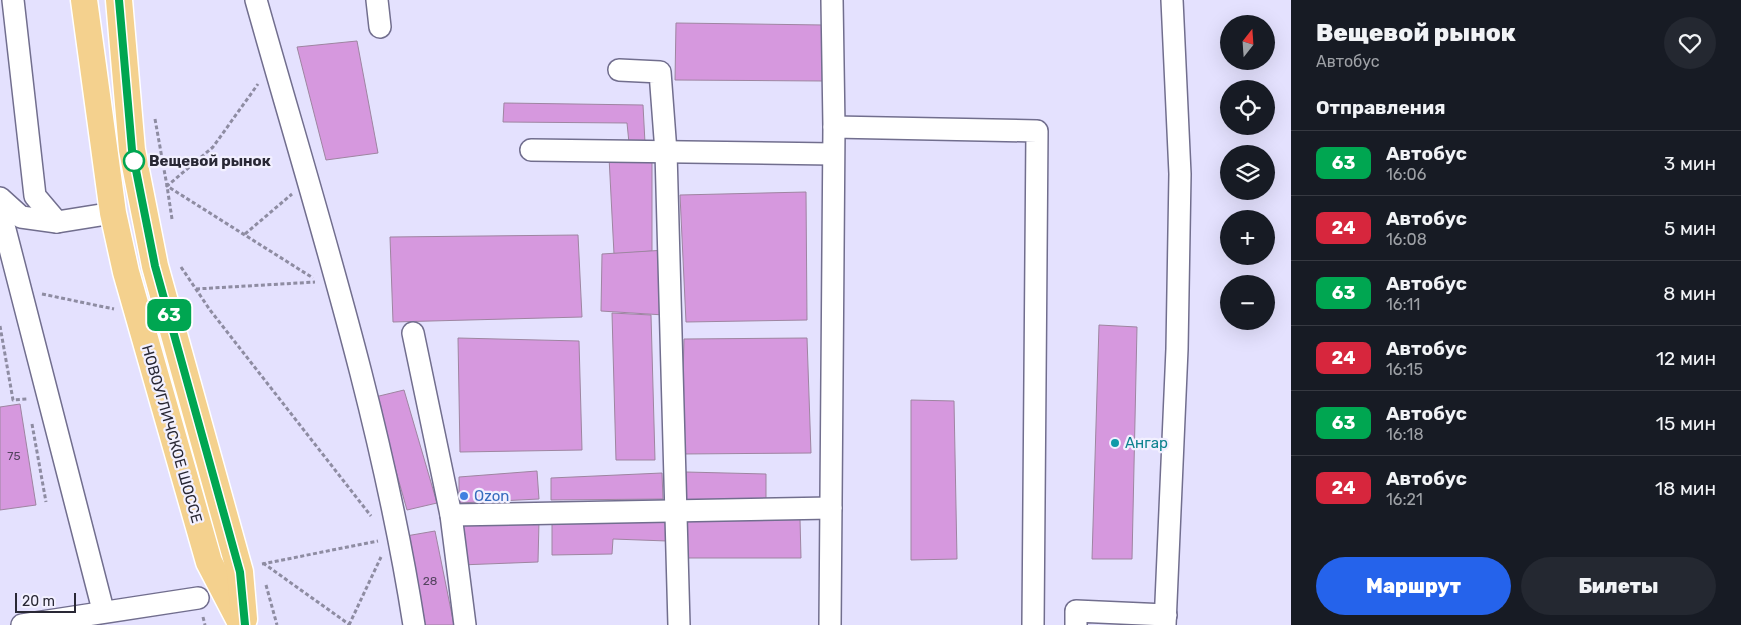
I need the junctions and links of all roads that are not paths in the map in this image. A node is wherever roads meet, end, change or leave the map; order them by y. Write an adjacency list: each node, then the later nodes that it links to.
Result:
1 (13, 0): 17 (street)
2 (84, 0): 16 (main road, НОВОУГЛИЧСКОЕ ШОССЕ)
3 (119, 0): 26 (main road, НОВОУГЛИЧСКОЕ ШОССЕ)
4 (256, 0): 27 (street)
5 (377, 0): 8 (street)
6 (832, 0): 10 (street)
7 (1172, 0): 24 (street)
8 (380, 27)
9 (619, 70): 12 (street)
10 (834, 127): 13 (street); 31 (street)
11 (531, 150): 12 (street)
12 (666, 152): 13 (street); 20 (street)
13 (833, 154): 19 (street)
14 (0, 198): 17 (street)
15 (0, 210): 23 (street)
16 (113, 213): 17 (street); 26 (main road, НОВОУГЛИЧСКОЕ ШОССЕ)
17 (57, 222)
18 (413, 333): 21 (street)
19 (831, 508): 20 (street); 30 (street)
20 (676, 509): 21 (street); 29 (street)
21 (451, 514): 28 (street)
22 (198, 598): 23 (street)
23 (103, 610): 25 (street)
24 (1165, 620): 32 (street)
25 (22, 625)
26 (243, 625)
27 (414, 625)
28 (465, 625)
29 (679, 625)
30 (830, 625)
31 (1033, 625)
32 (1076, 625)

